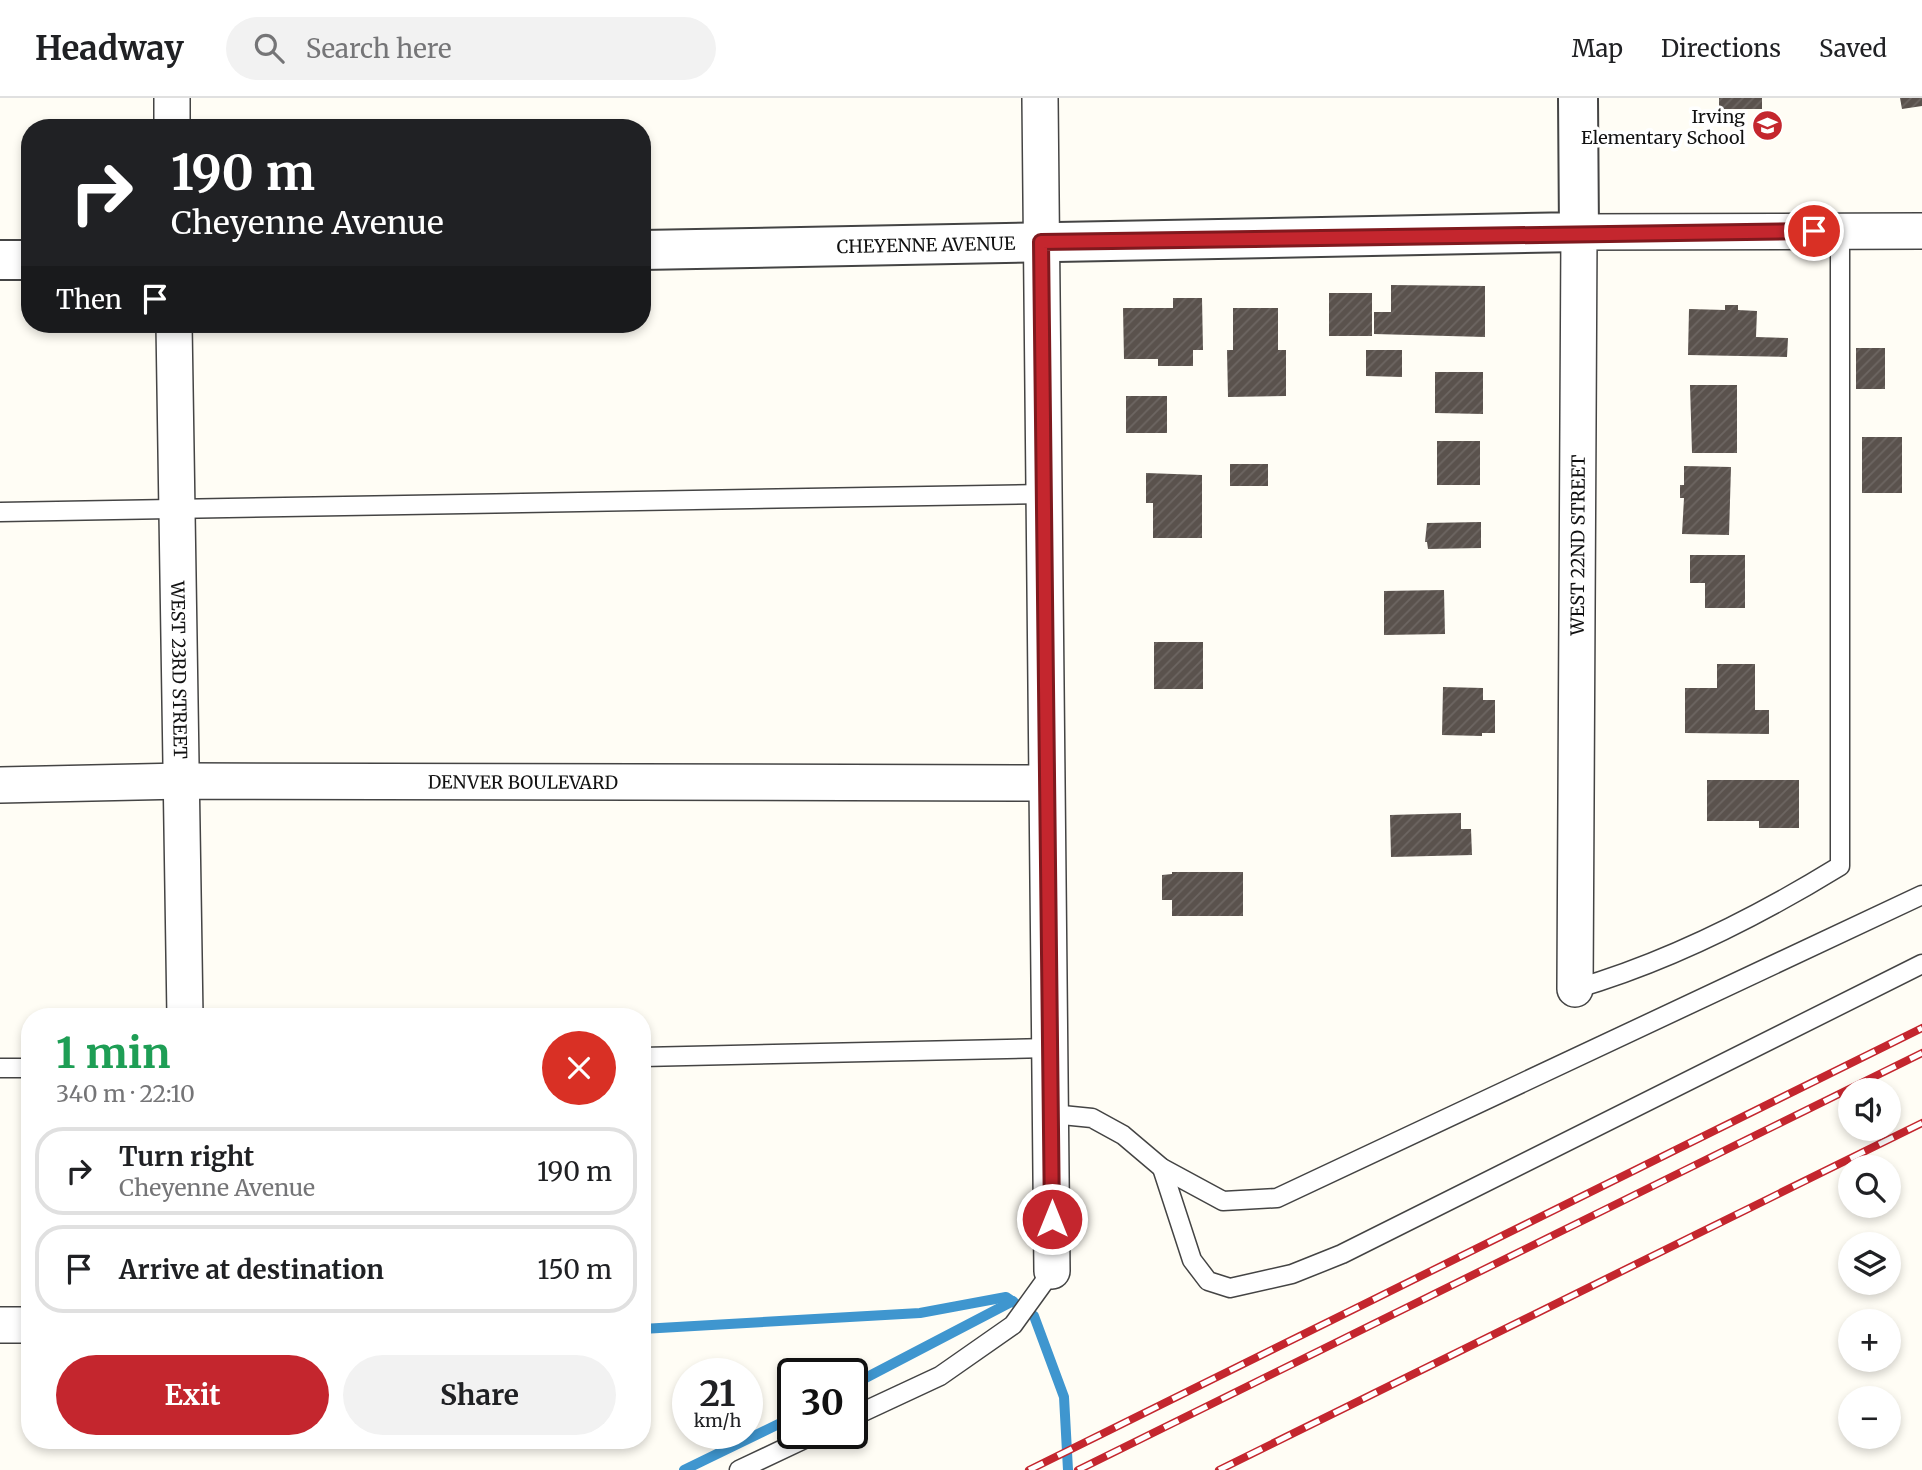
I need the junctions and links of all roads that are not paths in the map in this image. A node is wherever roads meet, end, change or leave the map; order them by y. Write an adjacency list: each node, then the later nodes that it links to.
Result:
1 (172, 98): 4 (street)
2 (1040, 98): 8 (street)
3 (1578, 98): 7 (street, WEST 22ND STREET)
4 (172, 119)
5 (1840, 231): 6 (street, CHEYENNE AVENUE); 7 (street, CHEYENNE AVENUE); 21 (lane)
6 (1922, 231)
7 (1579, 232): 8 (street, CHEYENNE AVENUE); 21 (street, WEST 22ND STREET)
8 (1041, 242): 9 (street, CHEYENNE AVENUE); 13 (street)
9 (651, 250)
10 (0, 260): 11 (street)
11 (21, 260)
12 (174, 333): 14 (street, WEST 23RD STREET)
13 (1044, 494): 14 (lane); 17 (street)
14 (178, 510): 15 (lane); 16 (street, WEST 23RD STREET)
15 (0, 512)
16 (183, 781): 17 (street, DENVER BOULEVARD); 18 (street, DENVER BOULEVARD); 22 (street, WEST 23RD STREET)
17 (1046, 783): 23 (street)
18 (0, 785)
19 (1922, 895): 28 (lane)
20 (1922, 964): 28 (lane)
21 (1574, 989)
22 (185, 1008)
23 (1049, 1048): 24 (lane); 27 (street)
24 (651, 1057)
25 (0, 1068): 26 (lane)
26 (21, 1068)
27 (1052, 1114): 28 (lane); 29 (street)
28 (1162, 1168)
29 (1052, 1271): 32 (lane)
30 (0, 1325): 31 (street)
31 (21, 1325)
32 (868, 1410)
33 (783, 1449): 34 (lane)
34 (739, 1470)

